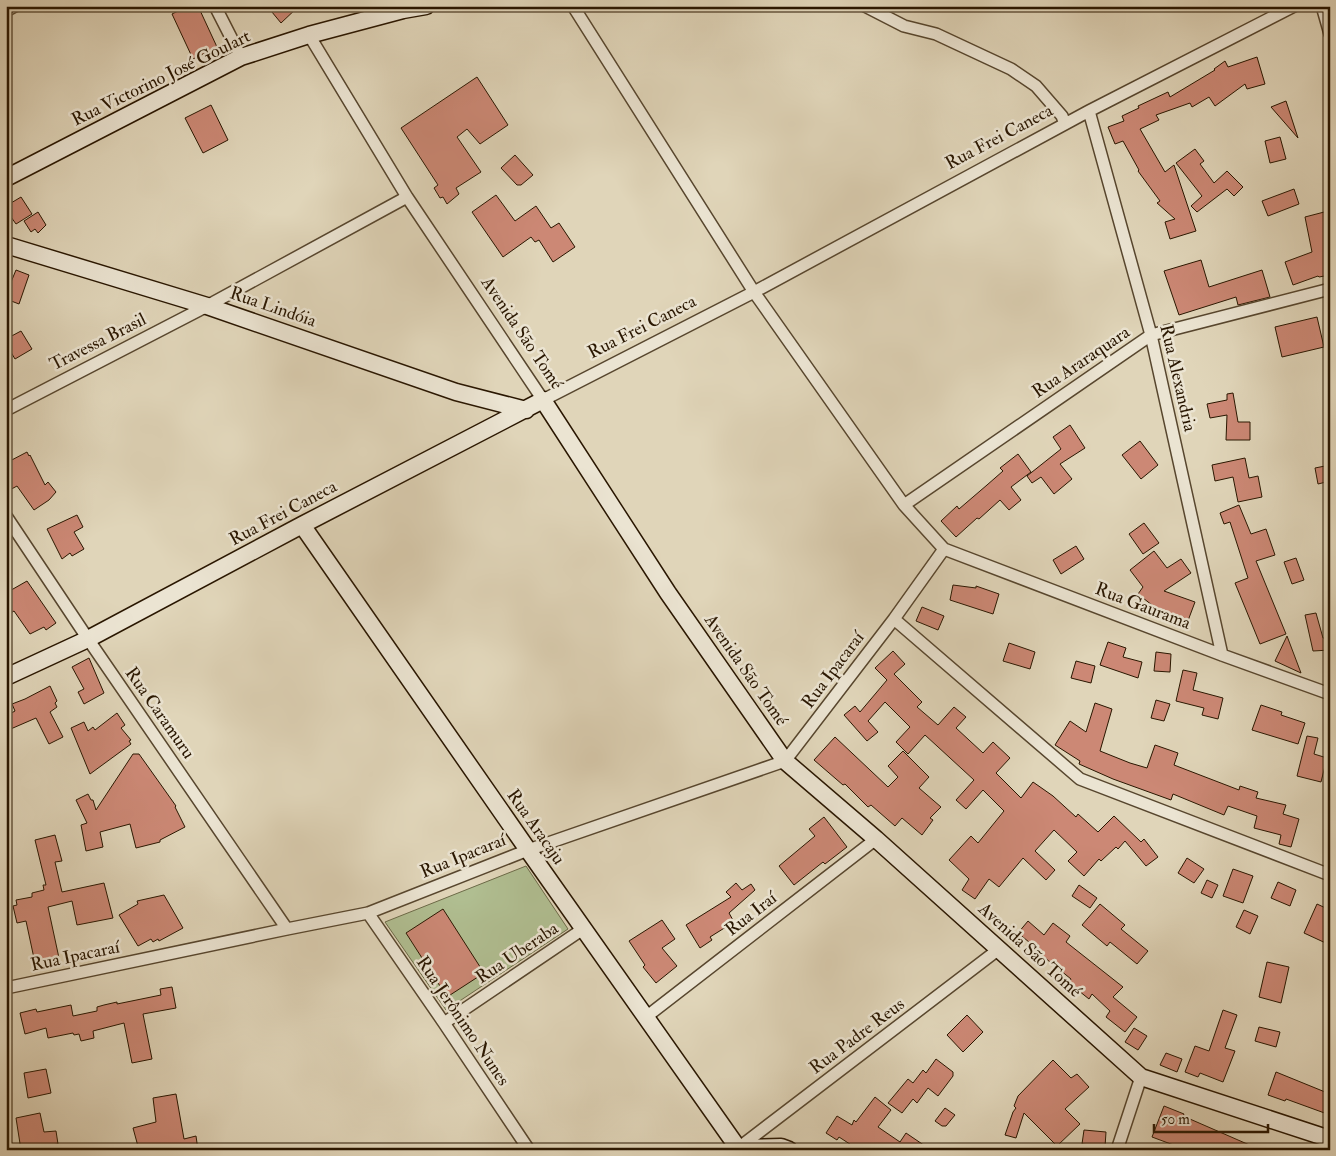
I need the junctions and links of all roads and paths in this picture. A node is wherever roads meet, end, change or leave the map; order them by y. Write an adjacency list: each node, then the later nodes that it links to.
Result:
1 (15, 6): 9 (street)
2 (215, 6): 12 (street)
3 (573, 6): 19 (street)
4 (865, 6): 14 (street)
5 (1294, 6): 13 (street, Rua Frei Caneca)
6 (1322, 6): 10 (street)
7 (422, 7): 8 (street, Rua Victorino José Goulart)
8 (402, 8): 11 (street, Rua Victorino José Goulart)
9 (6, 11)
10 (1330, 34)
11 (310, 35): 12 (street, Rua Victorino José Goulart); 16 (street, Avenida São Tomé)
12 (241, 57): 15 (street, Rua Victorino José Goulart)
13 (1089, 111): 14 (street, Rua Frei Caneca); 21 (street, Rua Alexandria)
14 (1065, 124): 19 (street, Rua Frei Caneca)
15 (6, 178)
16 (407, 197): 20 (street, Travessa Brasil); 22 (street, Avenida São Tomé)
17 (6, 245): 20 (street, Rua Lindóia)
18 (1330, 289): 21 (street, Rua Araraquara)
19 (754, 292): 22 (street, Rua Frei Caneca); 25 (street)
20 (207, 306): 23 (street, Travessa Brasil); 24 (street, Rua Lindóia)
21 (1151, 335): 25 (street, Rua Araraquara); 31 (street, Rua Alexandria)
22 (543, 400): 24 (street, Rua Frei Caneca); 34 (street, Avenida São Tomé)
23 (6, 410)
24 (526, 410): 27 (street, Rua Frei Caneca)
25 (904, 505): 28 (street)
26 (6, 516): 30 (street, Rua Caramuru)
27 (302, 525): 30 (street, Rua Frei Caneca); 36 (street, Rua Aracaju)
28 (944, 549): 29 (street, Rua Ipacaraí); 31 (street, Rua Gaurama)
29 (894, 619): 34 (street, Rua Ipacaraí); 37 (street)
30 (88, 639): 32 (street, Rua Frei Caneca); 39 (street, Rua Caramuru)
31 (1222, 655): 33 (street, Rua Gaurama)
32 (6, 677)
33 (1330, 694)
34 (784, 761): 35 (street, Avenida São Tomé); 36 (street, Rua Ipacaraí)
35 (876, 839): 41 (street, Avenida São Tomé); 43 (street, Rua Iraí)
36 (528, 850): 38 (street, Rua Ipacaraí); 40 (street, Rua Aracaju)
37 (1330, 875)
38 (368, 913): 39 (street, Rua Ipacaraí); 44 (street, Rua Jerônimo Nunes)
39 (287, 929): 42 (street, Rua Ipacaraí)
40 (584, 929): 43 (street, Rua Aracaju); 44 (street, Rua Uberaba)
41 (999, 949): 45 (street, Avenida São Tomé); 47 (street, Rua Padre Reus)
42 (6, 988)
43 (646, 1017): 47 (street, Rua Aracaju)
44 (444, 1023): 48 (street, Rua Jerônimo Nunes)
45 (1141, 1077): 46 (street, Avenida São Tomé); 50 (street)
46 (1330, 1139)
47 (737, 1149): 49 (street)
48 (529, 1150)
49 (789, 1150)
50 (1117, 1150)

